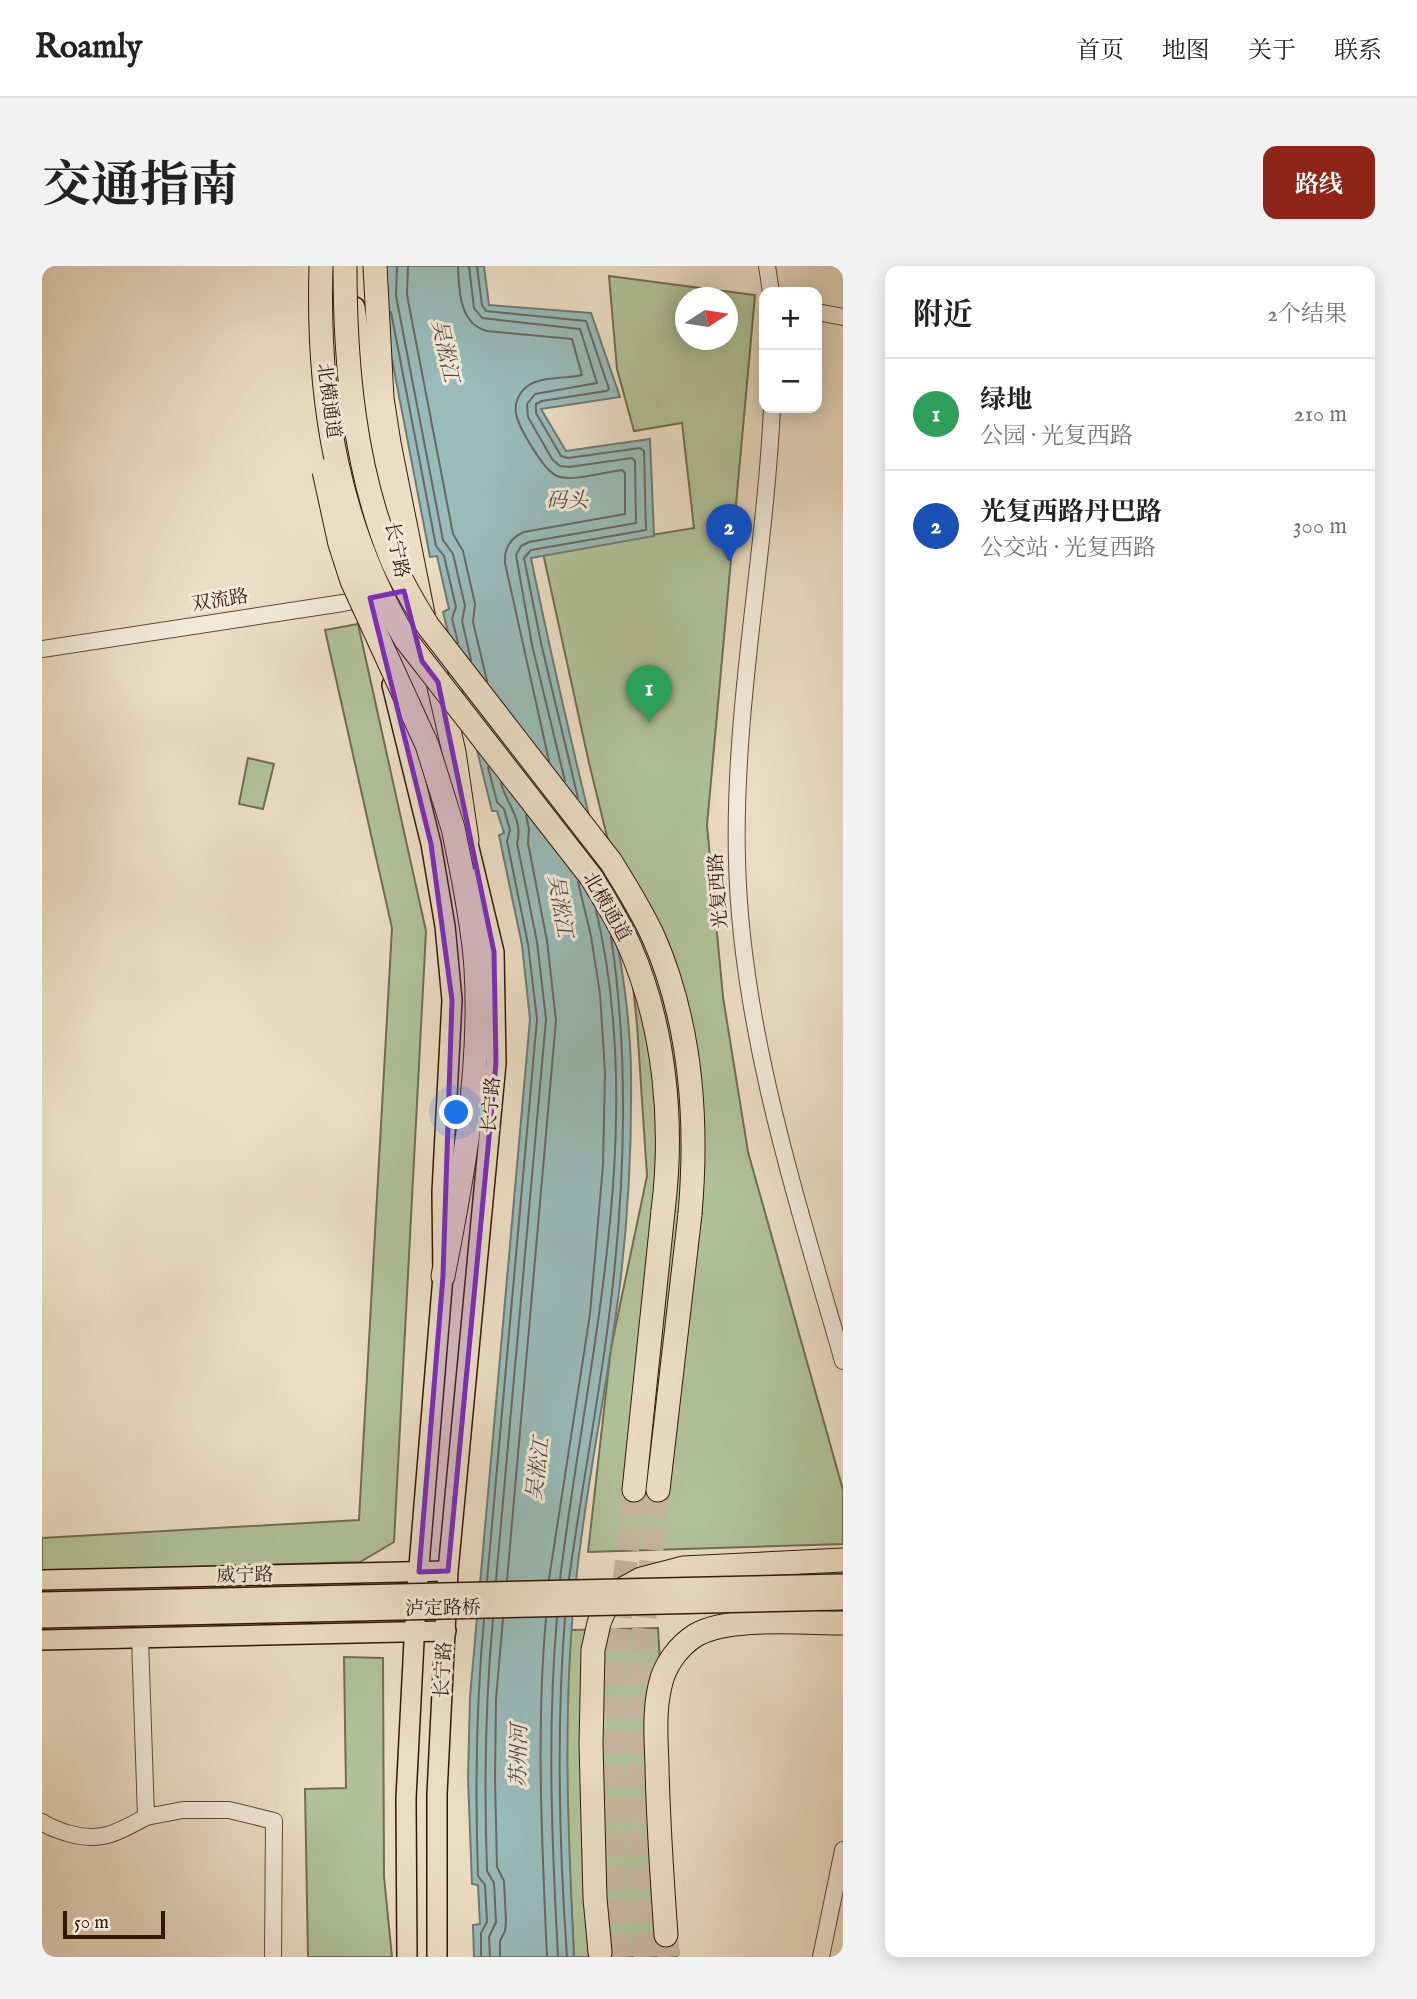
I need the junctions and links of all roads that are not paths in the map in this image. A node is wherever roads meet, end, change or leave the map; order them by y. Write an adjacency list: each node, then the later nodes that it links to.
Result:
1 (310, 266): 16 (highway, bridge)
2 (319, 266): 13 (main road, 长宁路); 18 (highway, 北横通道, bridge)
3 (345, 266): 11 (highway, 北横通道, bridge)
4 (354, 266): 11 (highway, bridge); 12 (main road, 长宁路)
5 (375, 266): 15 (highway, bridge)
6 (767, 266): 7 (street)
7 (770, 287)
8 (822, 313): 9 (street)
9 (843, 317)
10 (772, 413): 17 (street, 光复西路)
11 (370, 493): 19 (highway, 北横通道, bridge)
12 (404, 591): 13 (street, 双流路); 15 (main road, 长宁路)
13 (370, 598): 14 (street, 双流路); 16 (main road, 长宁路)
14 (42, 649)
15 (467, 840): 21 (main road, 长宁路)
16 (443, 1276): 22 (main road, 长宁路)
17 (843, 1361)
18 (634, 1490)
19 (658, 1490)
20 (843, 1560): 37 (highway)
21 (448, 1571): 22 (main road, 威宁路); 30 (main road, 长宁路)
22 (419, 1572): 23 (main road, 威宁路); 29 (main road, 长宁路)
23 (42, 1580)
24 (843, 1584): 26 (main road, 泸定路桥, bridge)
25 (843, 1600): 27 (main road, 泸定路桥, bridge)
26 (42, 1602)
27 (42, 1618)
28 (843, 1623): 36 (highway)
29 (414, 1632): 30 (main road); 31 (main road); 39 (main road, 长宁路)
30 (446, 1632): 40 (main road, 长宁路)
31 (140, 1638): 32 (main road); 33 (street)
32 (42, 1640)
33 (146, 1817): 34 (street); 38 (street)
34 (42, 1822)
35 (843, 1850): 41 (street)
36 (667, 1935)
37 (600, 1952)
38 (273, 1957)
39 (407, 1957)
40 (437, 1957)
41 (821, 1957)

